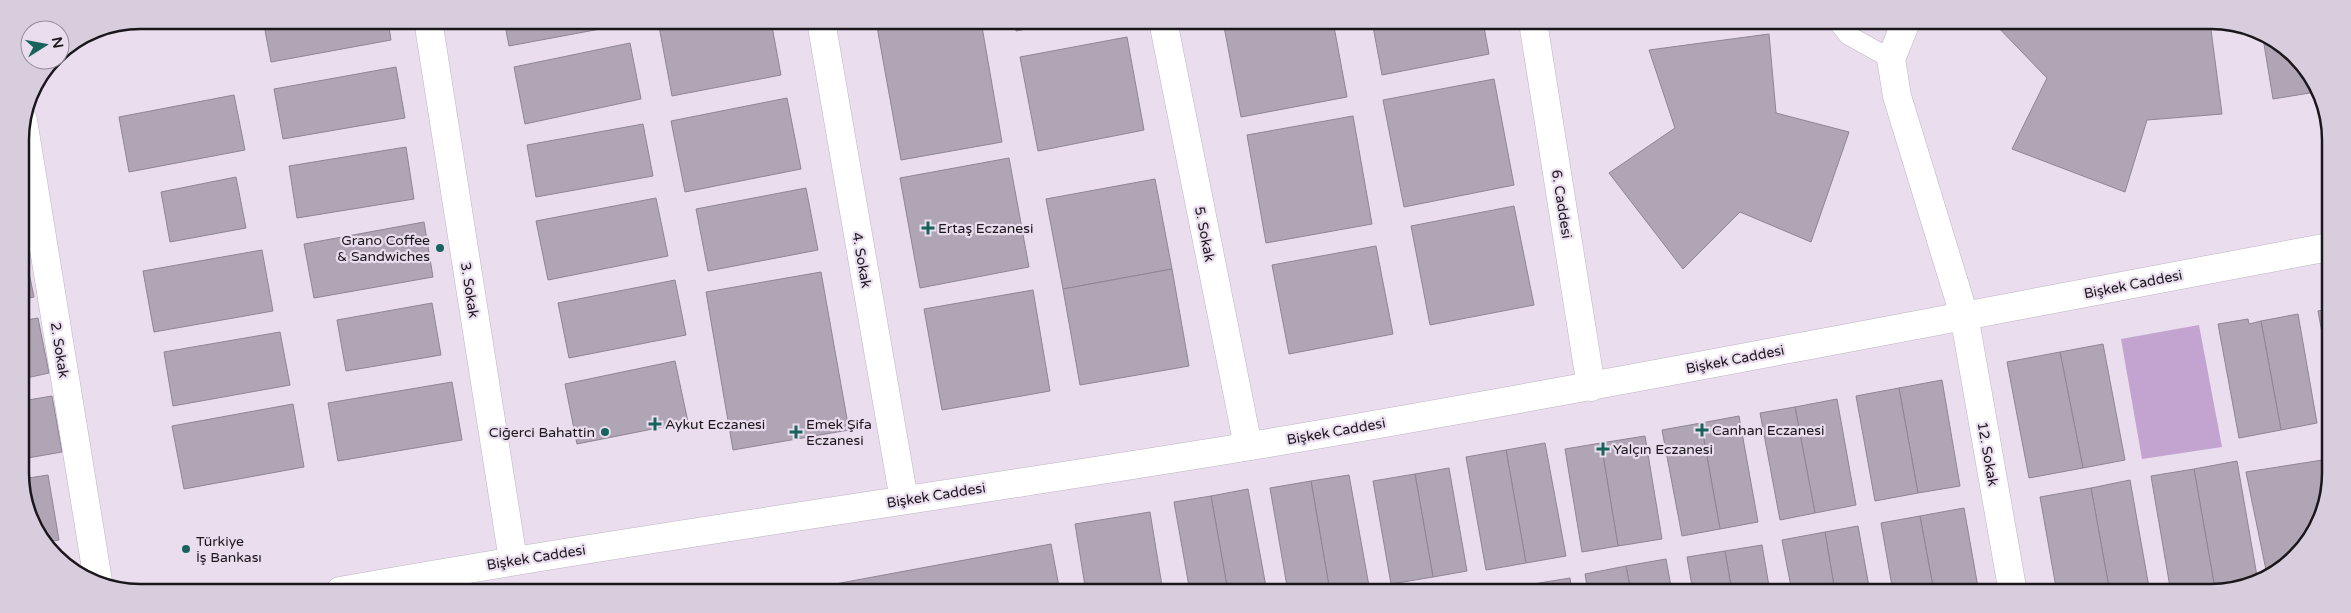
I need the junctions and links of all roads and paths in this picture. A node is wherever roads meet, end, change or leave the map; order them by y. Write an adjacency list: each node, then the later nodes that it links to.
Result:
1 (429, 29): 14 (street, 3. Sokak)
2 (821, 29): 13 (street, 4. Sokak)
3 (1165, 29): 12 (street, 5. Sokak)
4 (1534, 29): 11 (street, 6. Caddesi)
5 (1843, 29): 7 (lane)
6 (1903, 29): 7 (street)
7 (1892, 59): 10 (street, 12. Sokak)
8 (29, 157): 15 (street, 2. Sokak)
9 (2322, 248): 10 (street, Bişkek Caddesi)
10 (1964, 315): 11 (street, Bişkek Caddesi); 17 (street, 12. Sokak)
11 (1590, 387): 12 (street, Bişkek Caddesi)
12 (1248, 446): 13 (street, Bişkek Caddesi)
13 (904, 500): 14 (street, Bişkek Caddesi)
14 (513, 560): 16 (street, Bişkek Caddesi)
15 (97, 575)
16 (379, 584)
17 (2012, 584)

